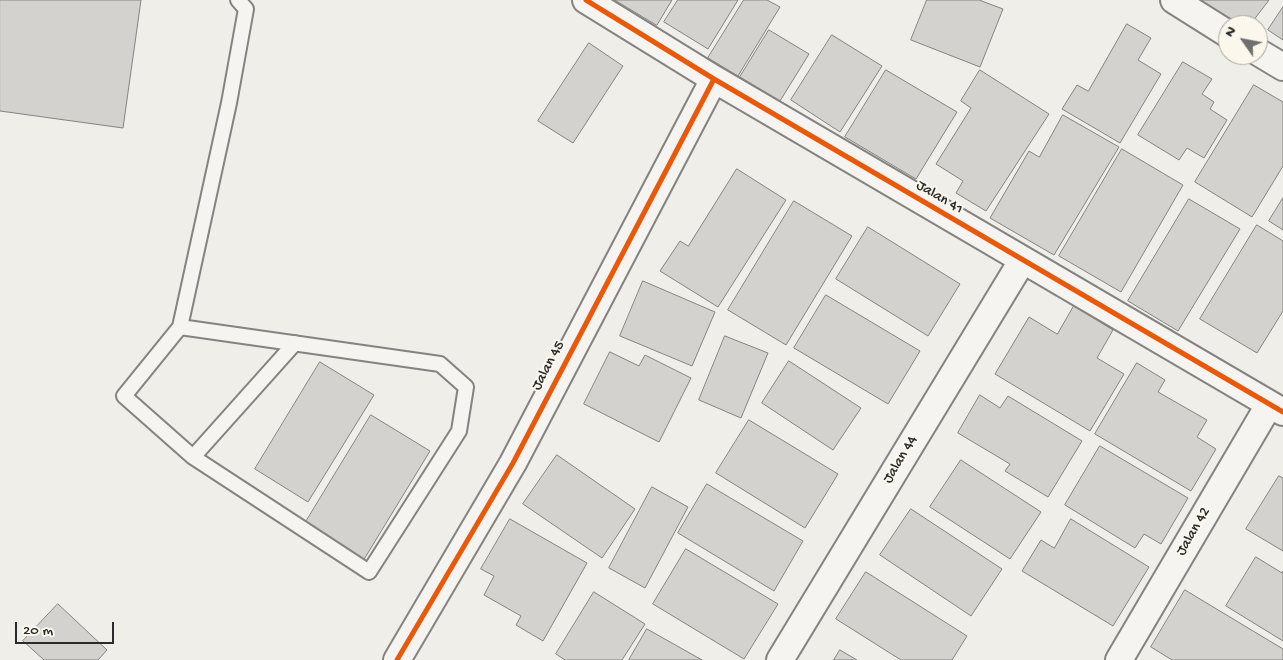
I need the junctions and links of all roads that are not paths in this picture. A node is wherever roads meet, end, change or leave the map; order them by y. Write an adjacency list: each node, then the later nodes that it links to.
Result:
1 (238, 0): 9 (lane)
2 (586, 0): 7 (street, Jalan 41)
3 (1174, 0): 4 (street)
4 (1218, 28)
5 (1268, 58): 6 (street)
6 (1283, 67)
7 (714, 79): 8 (street, Jalan 41); 13 (street, Jalan 45)
8 (1022, 260): 11 (street, Jalan 41); 14 (street, Jalan 44)
9 (180, 327): 10 (lane); 12 (lane)
10 (295, 343): 12 (lane); 12 (lane)
11 (1276, 408): 15 (street, Jalan 42)
12 (193, 457)
13 (397, 660)
14 (780, 660)
15 (1119, 660)

